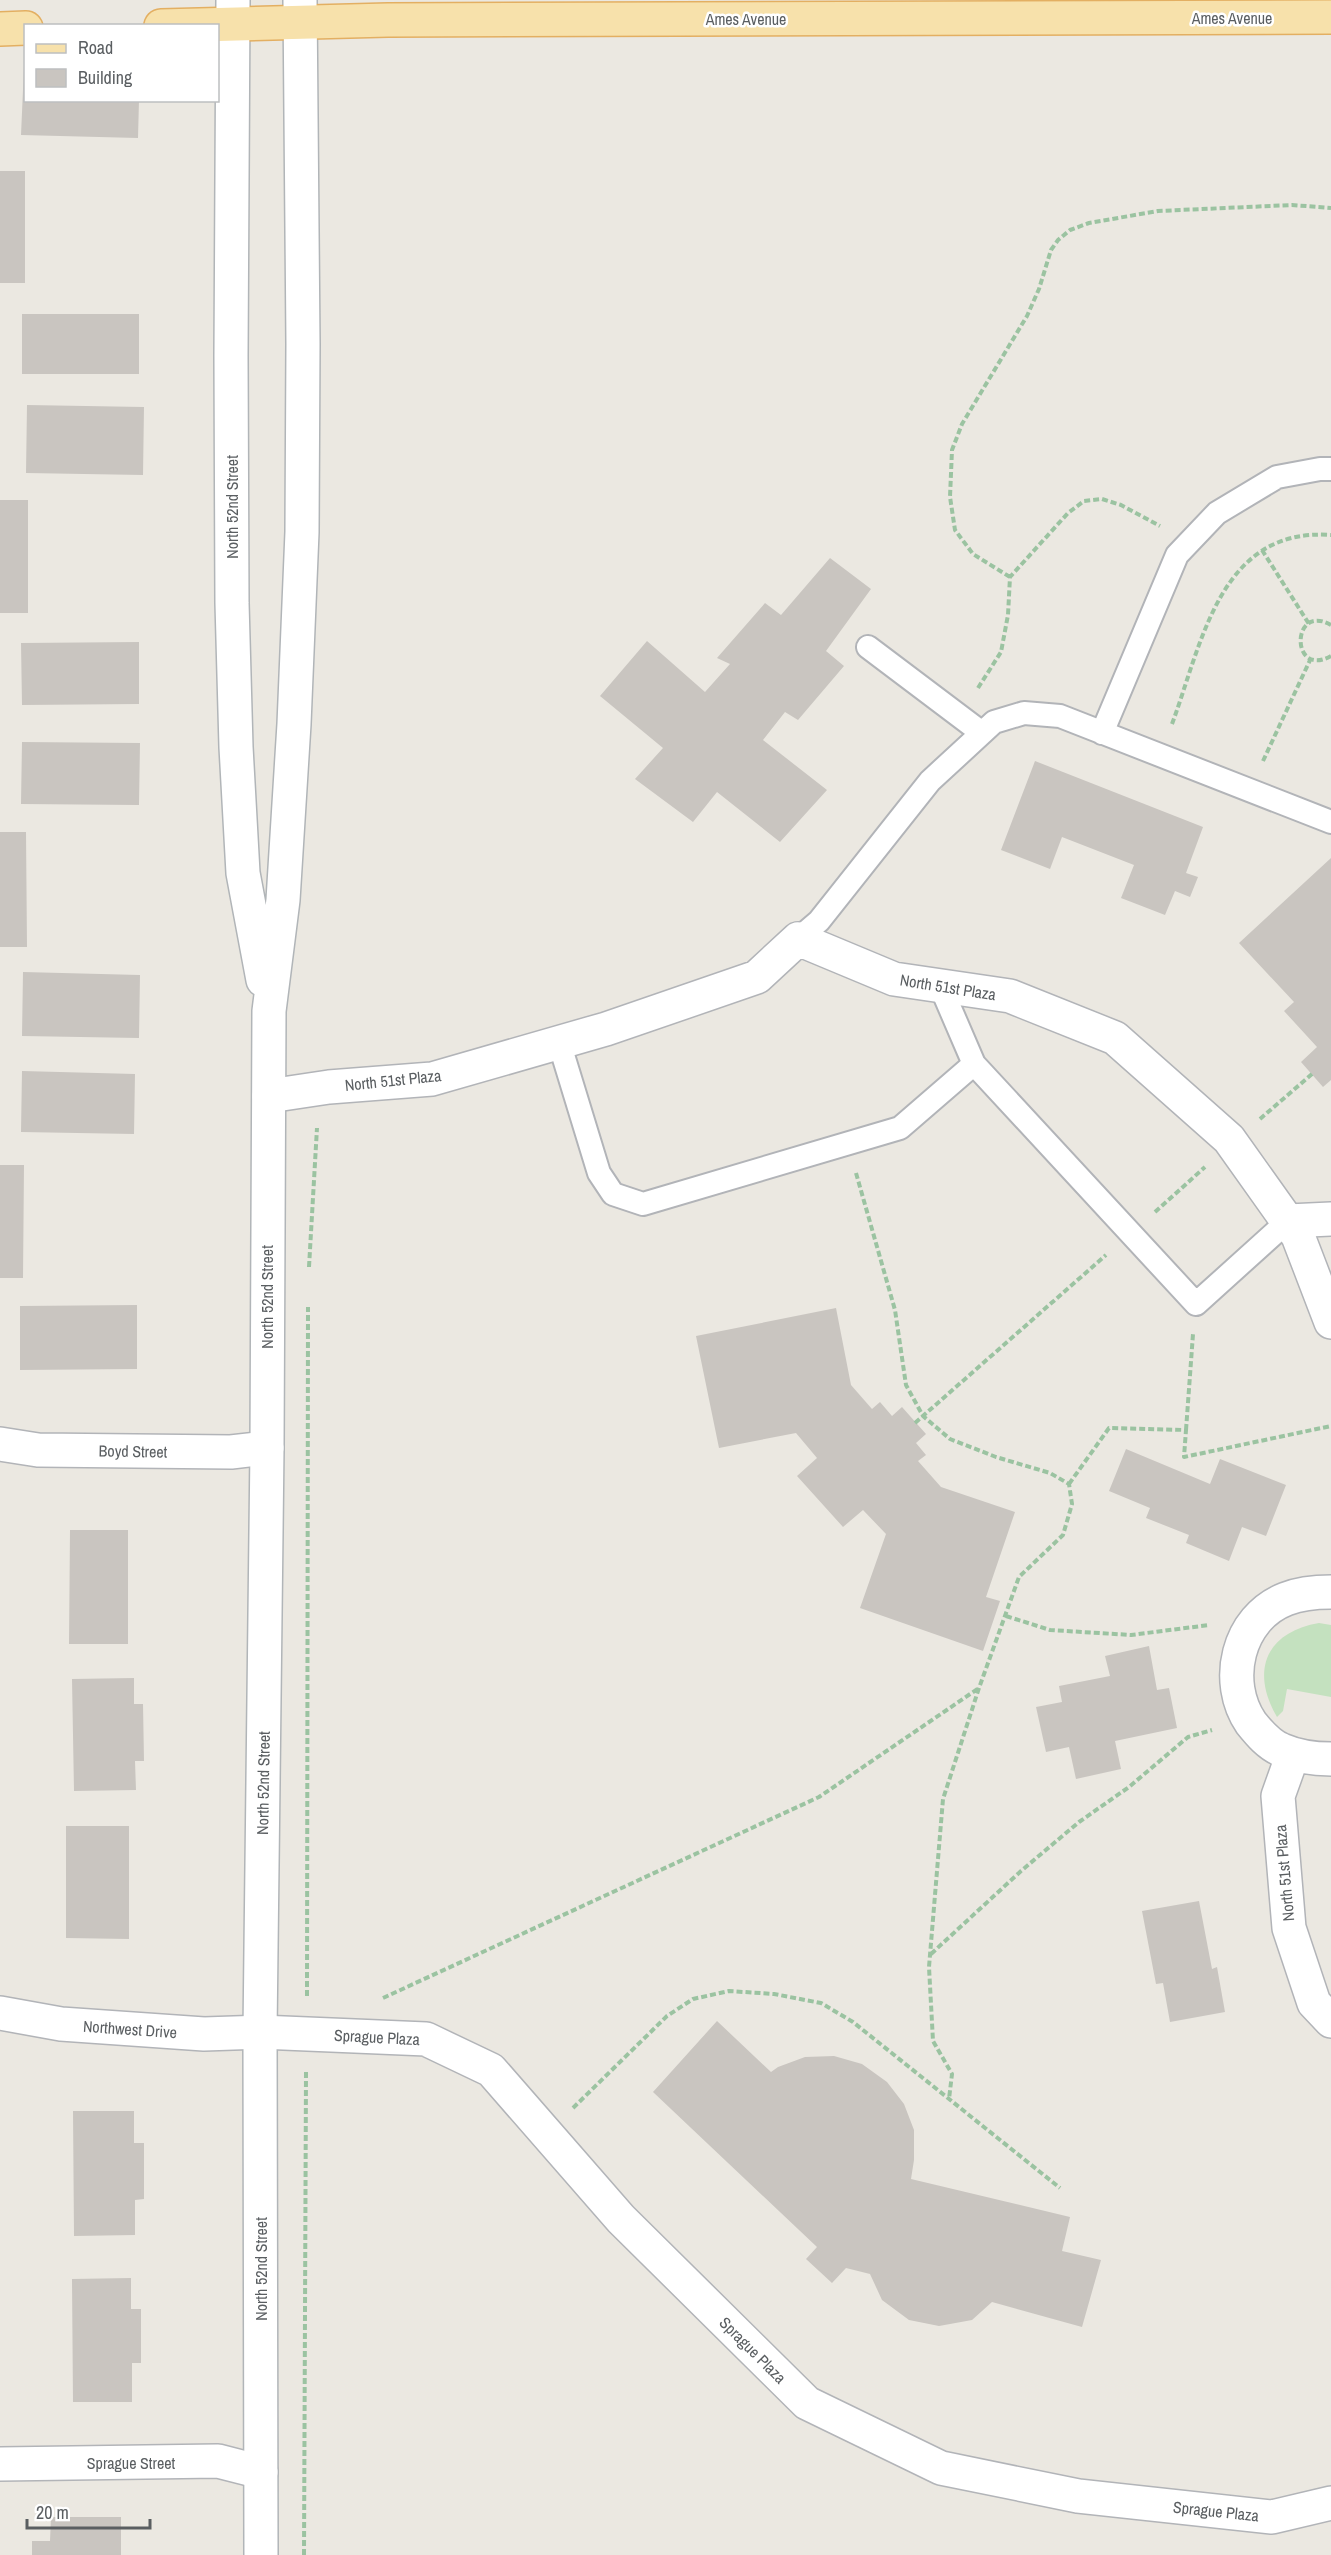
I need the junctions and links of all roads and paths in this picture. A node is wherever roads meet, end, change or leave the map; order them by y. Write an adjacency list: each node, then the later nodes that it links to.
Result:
1 (1209, 9): 2 (main road, Ames Avenue); 4 (main road, Ames Avenue)
2 (300, 11): 3 (main road, Ames Avenue); 27 (street, North 52nd Street)
3 (233, 12): 5 (main road, Ames Avenue); 27 (street, North 52nd Street)
4 (1331, 17)
5 (171, 24)
6 (24, 28): 7 (main road)
7 (0, 29)
8 (1331, 208): 13 (path)
9 (1331, 469): 11 (lane)
10 (1331, 535): 12 (path)
11 (1190, 541): 13 (path); 21 (lane)
12 (1262, 549): 14 (path); 22 (path)
13 (1010, 577): 19 (path)
14 (1309, 624): 15 (path); 18 (path)
15 (1331, 625)
16 (868, 647): 19 (lane)
17 (1331, 656): 18 (path)
18 (1311, 658): 23 (path)
19 (960, 717): 20 (lane)
20 (982, 733): 21 (lane); 25 (lane)
21 (1102, 733): 22 (lane)
22 (1160, 756): 23 (lane)
23 (1249, 791): 24 (lane)
24 (1331, 822)
25 (798, 939): 26 (street, North 51st Plaza); 28 (street, North 51st Plaza)
26 (940, 985): 29 (lane); 34 (street, North 51st Plaza)
27 (269, 1011): 31 (street, North 52nd Street)
28 (559, 1042): 30 (street, North 51st Plaza); 32 (lane)
29 (974, 1064): 32 (lane); 37 (lane)
30 (319, 1088): 31 (street, North 51st Plaza); 35 (path)
31 (269, 1096): 42 (street, North 52nd Street)
32 (847, 1144): 43 (path)
33 (1331, 1219): 34 (street)
34 (1288, 1221): 37 (lane); 38 (street, North 51st Plaza)
35 (308, 1274)
36 (308, 1296): 52 (path)
37 (1196, 1304): 40 (path)
38 (1331, 1322)
39 (1331, 1426): 40 (path)
40 (1185, 1430): 43 (path)
41 (0, 1444): 42 (street, Boyd Street)
42 (267, 1448): 57 (street, North 52nd Street)
43 (1069, 1485): 45 (path)
44 (1331, 1592): 46 (street)
45 (1005, 1616): 46 (path); 47 (path)
46 (1258, 1619): 48 (street)
47 (979, 1688): 51 (path); 54 (path)
48 (1253, 1725): 49 (street); 51 (path)
49 (1293, 1754): 50 (street); 56 (street, North 51st Plaza)
50 (1331, 1758)
51 (930, 1954): 59 (path)
52 (307, 1995): 53 (path); 58 (path)
53 (317, 1997)
54 (381, 1999)
55 (0, 2013): 57 (street, Northwest Drive)
56 (1331, 2021)
57 (260, 2032): 58 (street, Sprague Plaza); 63 (street, North 52nd Street)
58 (307, 2034): 60 (street, Sprague Plaza); 66 (path)
59 (949, 2099): 60 (path); 61 (path)
60 (547, 2134): 64 (street, Sprague Plaza)
61 (1060, 2188)
62 (0, 2464): 63 (street, Sprague Street)
63 (261, 2472): 65 (street, North 52nd Street)
64 (1331, 2503)
65 (261, 2555)
66 (304, 2555)

